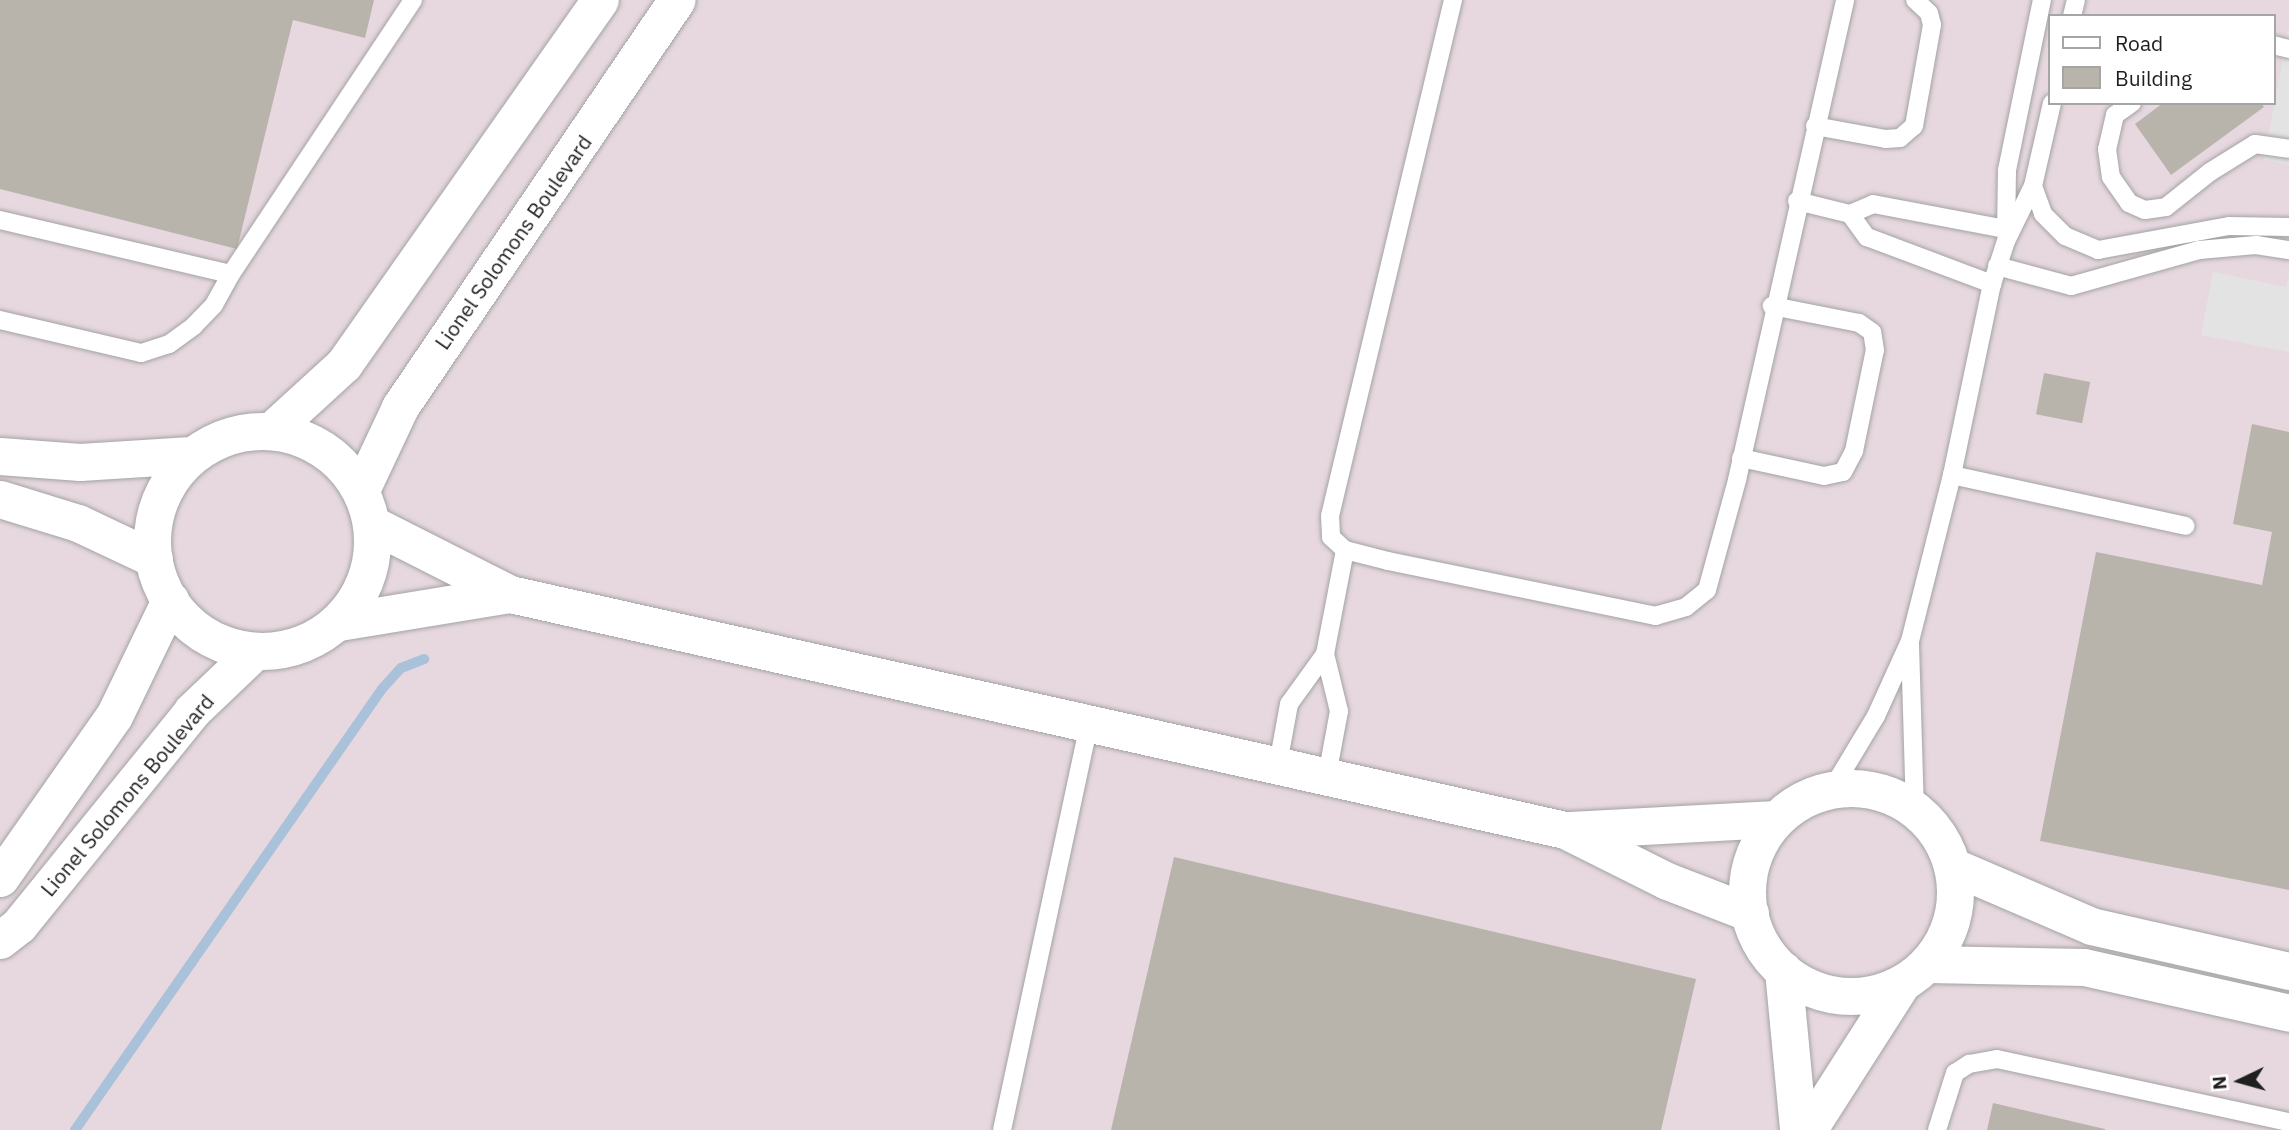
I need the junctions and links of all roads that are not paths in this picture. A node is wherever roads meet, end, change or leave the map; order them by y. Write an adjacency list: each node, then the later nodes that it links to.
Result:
1 (413, 0): 20 (lane)
2 (600, 0): 24 (street)
3 (677, 0): 30 (street, Lionel Solomons Boulevard)
4 (1453, 0): 32 (lane)
5 (1845, 0): 10 (lane)
6 (1915, 0): 10 (lane)
7 (2042, 0): 17 (lane)
8 (2052, 105): 12 (lane)
9 (2129, 105): 11 (lane)
10 (1815, 126): 13 (lane)
11 (2289, 149)
12 (2033, 186): 16 (lane); 17 (lane)
13 (1797, 201): 14 (lane); 22 (lane)
14 (1850, 214): 17 (lane); 21 (lane)
15 (0, 220): 20 (lane)
16 (2289, 227)
17 (2006, 235): 19 (lane)
18 (2289, 250): 19 (lane)
19 (1997, 266): 21 (lane)
20 (231, 274): 23 (lane)
21 (1992, 285): 28 (lane)
22 (1772, 306): 27 (lane); 27 (lane)
23 (0, 320)
24 (272, 430): 25 (street); 30 (street)
25 (191, 455): 26 (street); 33 (street)
26 (0, 456)
27 (1741, 458): 32 (lane)
28 (1952, 475): 31 (lane); 37 (lane)
29 (0, 499): 33 (street)
30 (366, 507): 34 (street); 36 (street)
31 (2186, 526)
32 (1345, 550): 39 (lane)
33 (154, 559): 35 (street)
34 (510, 594): 36 (street); 40 (street)
35 (170, 600): 38 (street); 48 (street)
36 (339, 622): 38 (street)
37 (1910, 640): 43 (lane); 44 (lane)
38 (255, 651): 50 (street, Lionel Solomons Boulevard)
39 (1325, 654): 41 (lane); 42 (lane)
40 (1090, 722): 41 (street); 56 (lane)
41 (1278, 764): 42 (street)
42 (1327, 776): 46 (street)
43 (1832, 789): 44 (street); 45 (street)
44 (1915, 809): 47 (street)
45 (1776, 820): 46 (street); 49 (street)
46 (1565, 830): 49 (street)
47 (1952, 866): 52 (street); 53 (street)
48 (0, 878)
49 (1750, 914): 51 (street)
50 (0, 940)
51 (1783, 970): 53 (street); 57 (street)
52 (2289, 971)
53 (1915, 973): 54 (street); 58 (street)
54 (2289, 1013)
55 (2289, 1122): 59 (lane)
56 (1002, 1130)
57 (1798, 1130)
58 (1808, 1130)
59 (1937, 1130)

